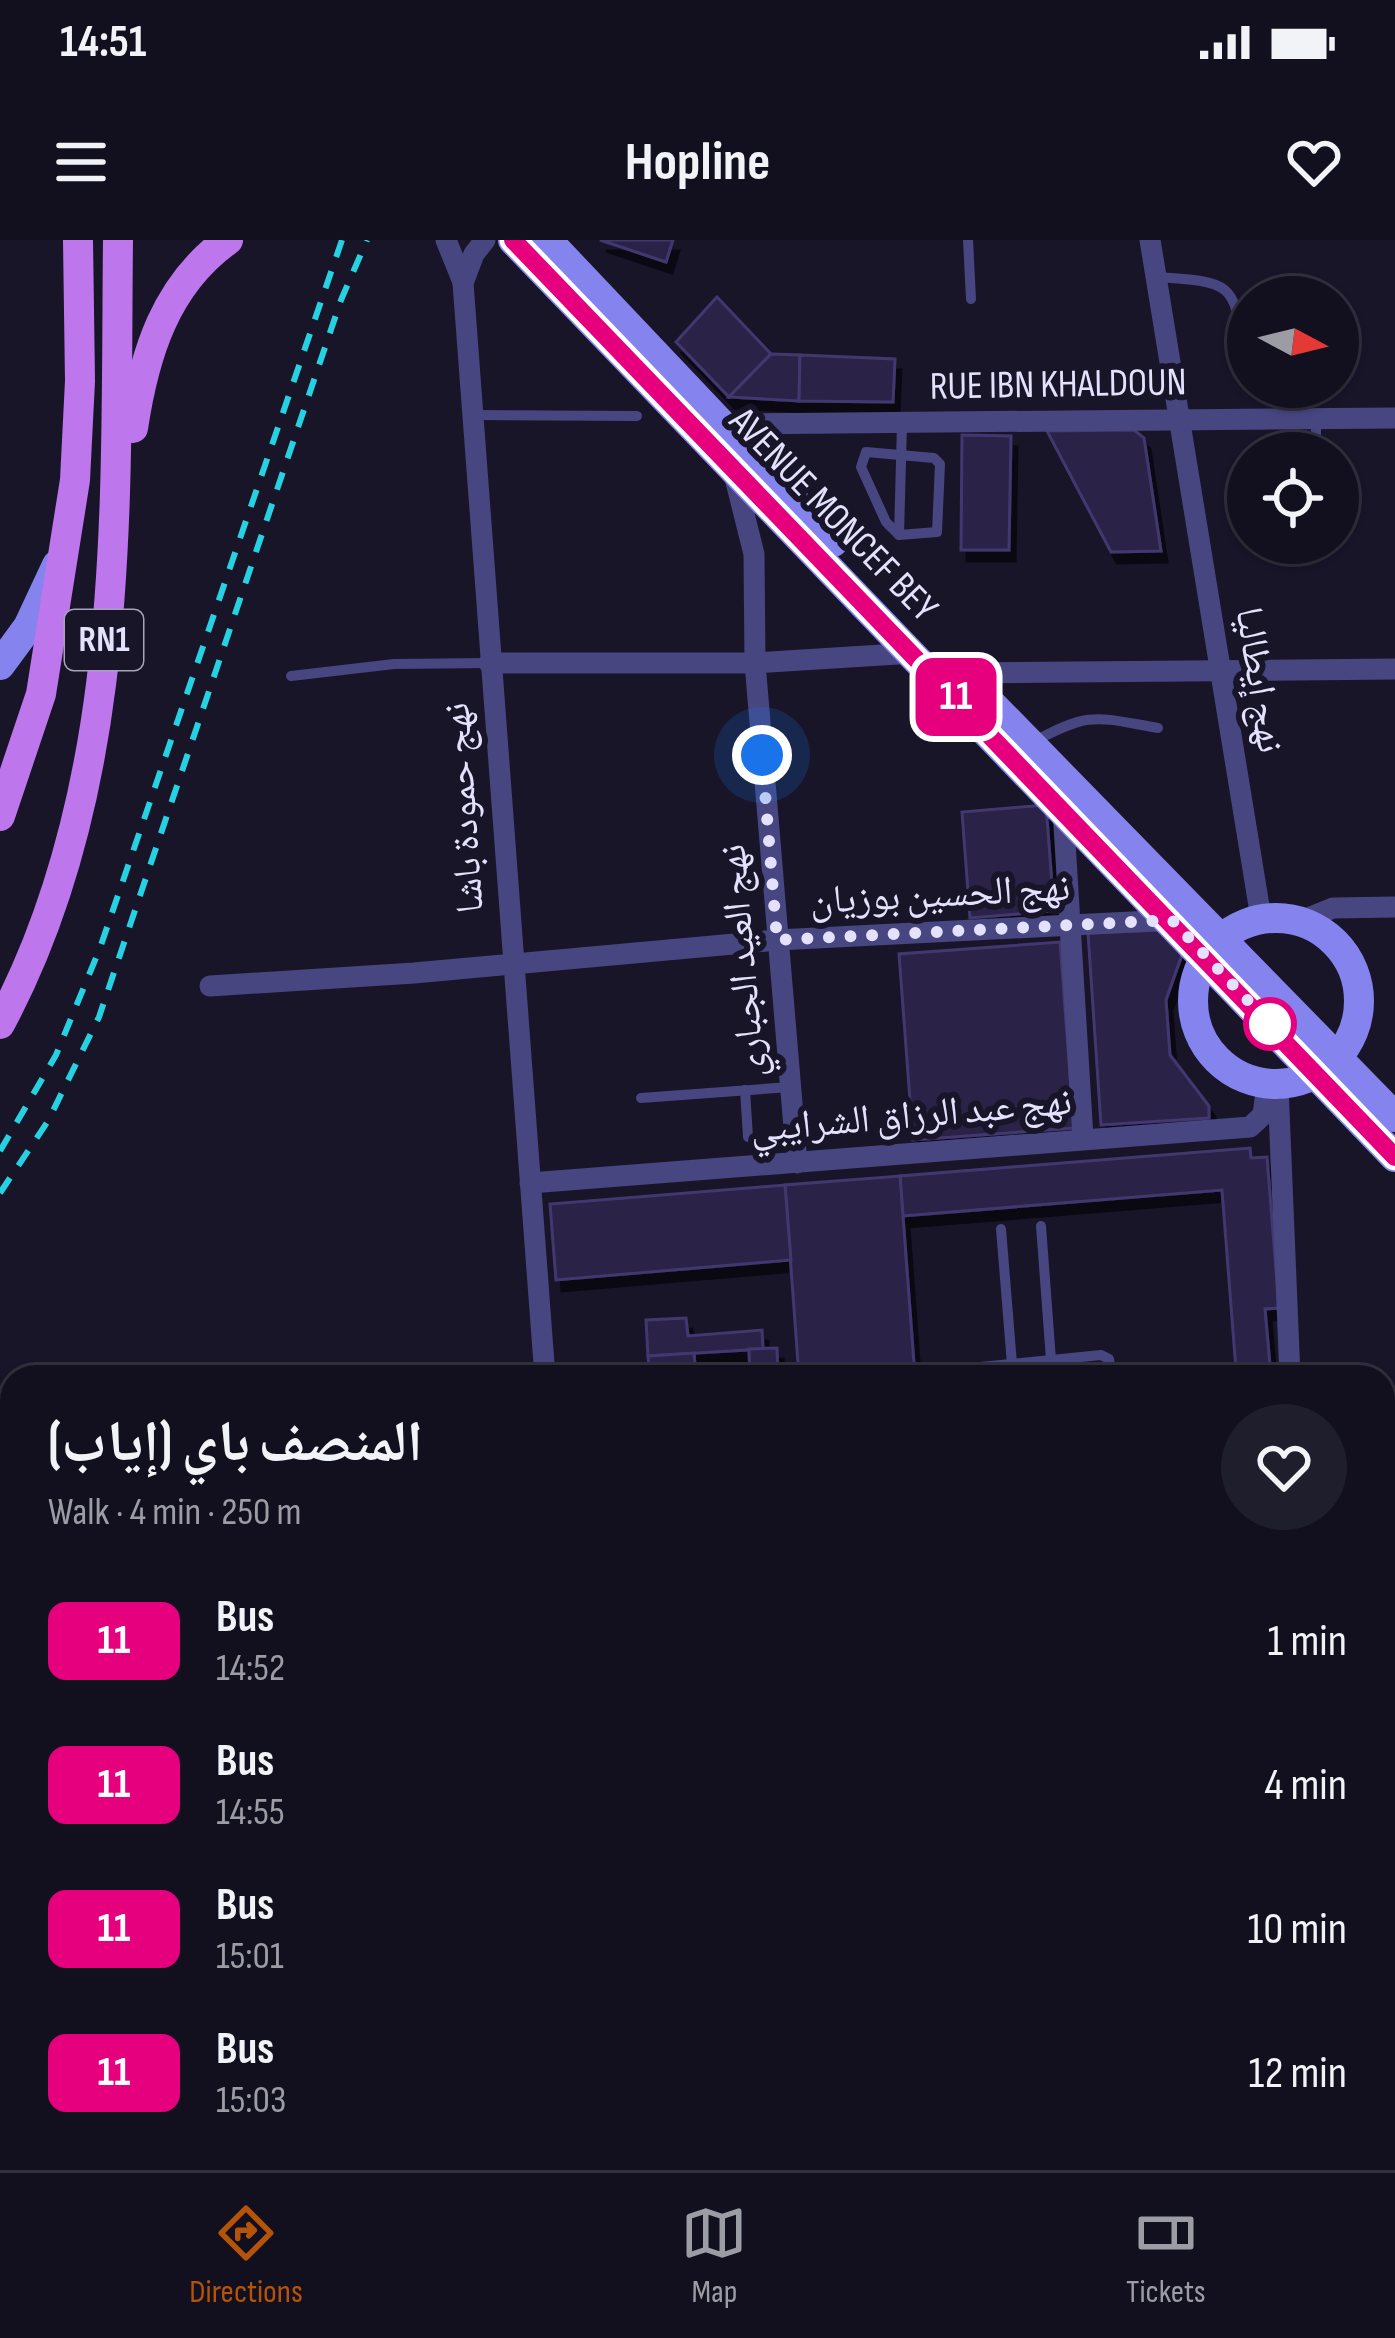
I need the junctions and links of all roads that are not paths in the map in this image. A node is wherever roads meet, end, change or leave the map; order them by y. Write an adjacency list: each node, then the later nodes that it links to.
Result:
1 (78, 240): 27 (main road, RN1)
2 (118, 240): 26 (main road, RN1)
3 (228, 240): 26 (main road)
4 (446, 240): 11 (street)
5 (485, 240): 11 (street)
6 (513, 240): 23 (main road, AVENUE MONCEF BEY)
7 (547, 240): 20 (main road, AVENUE MONCEF BEY)
8 (968, 240): 13 (lane)
9 (1150, 240): 10 (street, نهج إيطاليا)
10 (1156, 278): 12 (lane); 18 (street, نهج إيطاليا)
11 (463, 283): 14 (street, نهج حمودة باشا)
12 (1227, 291)
13 (971, 299)
14 (472, 415): 15 (lane); 30 (street, نهج حمودة باشا)
15 (637, 416)
16 (1316, 418): 17 (street, RUE IBN KHALDOUN); 18 (street, RUE IBN KHALDOUN); 21 (lane)
17 (1395, 418)
18 (1179, 420): 19 (street, RUE IBN KHALDOUN); 35 (street, نهج إيطاليا)
19 (902, 423): 20 (street, RUE IBN KHALDOUN); 22 (lane)
20 (722, 424): 34 (main road, AVENUE MONCEF BEY)
21 (1316, 432)
22 (902, 453): 25 (lane); 25 (lane); 25 (lane)
23 (733, 468): 24 (main road, AVENUE MONCEF BEY); 28 (street, نهج العيد الجباري)
24 (792, 529): 28 (street); 29 (main road, AVENUE MONCEF BEY)
25 (898, 535)
26 (115, 541): 50 (main road, RN1)
27 (62, 554): 32 (main road); 40 (main road, RN1)
28 (754, 554): 31 (street, نهج العيد الجباري)
29 (914, 653): 31 (street); 39 (main road, AVENUE MONCEF BEY)
30 (489, 663): 31 (street); 36 (lane); 48 (street, نهج حمودة باشا)
31 (754, 663): 46 (street, نهج العيد الجباري)
32 (0, 665)
33 (1395, 669): 35 (street)
34 (961, 673): 35 (street); 38 (main road, AVENUE MONCEF BEY)
35 (1222, 673): 42 (street, نهج إيطاليا)
36 (291, 676)
37 (1158, 728): 38 (lane)
38 (1030, 743): 47 (main road, AVENUE MONCEF BEY)
39 (1063, 809): 43 (main road, AVENUE MONCEF BEY); 45 (street)
40 (0, 816)
41 (1395, 907): 44 (street)
42 (1261, 919): 44 (main road); 47 (main road)
43 (1172, 920): 45 (street, نهج الحسين بوزيان); 47 (main road, AVENUE MONCEF BEY)
44 (1301, 921): 51 (main road)
45 (1068, 924): 46 (street, نهج الحسين بوزيان); 58 (street)
46 (777, 940): 48 (street, نهج الحسين بوزيان); 53 (street, نهج العيد الجباري)
47 (1213, 947): 51 (main road, AVENUE MONCEF BEY); 52 (main road)
48 (512, 963): 49 (street, نهج الحسين بوزيان); 61 (street, نهج حمودة باشا)
49 (210, 986)
50 (0, 1024)
51 (1329, 1066): 52 (main road); 56 (main road, AVENUE MONCEF BEY); 59 (main road, AVENUE MONCEF BEY)
52 (1272, 1086): 58 (street, نهج عبد الرزاق الشرايبي); 69 (street)
53 (790, 1087): 54 (lane); 60 (street, نهج العيد الجباري)
54 (745, 1090): 55 (lane); 57 (lane)
55 (641, 1098)
56 (1395, 1117)
57 (748, 1137)
58 (1083, 1138): 60 (street, نهج عبد الرزاق الشرايبي)
59 (1395, 1157)
60 (797, 1162): 61 (street, نهج عبد الرزاق الشرايبي)
61 (530, 1183): 66 (street, نهج حمودة باشا)
62 (1041, 1226): 64 (lane)
63 (1000, 1229): 65 (lane)
64 (1051, 1360): 65 (lane); 68 (lane)
65 (1012, 1364): 67 (lane)
66 (544, 1365)
67 (1002, 1365)
68 (1110, 1365)
69 (1289, 1365)

